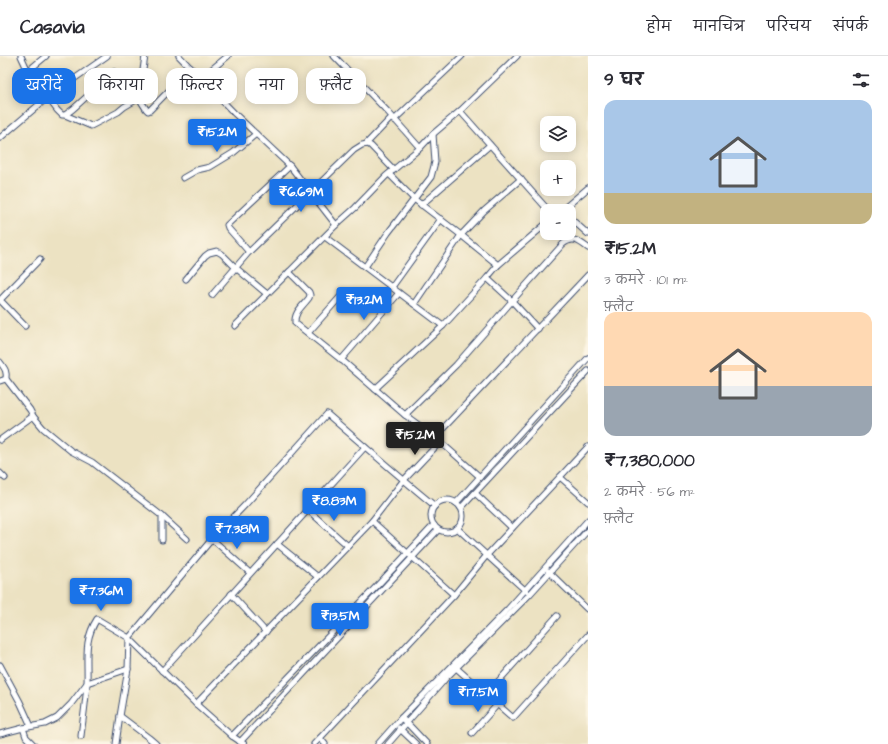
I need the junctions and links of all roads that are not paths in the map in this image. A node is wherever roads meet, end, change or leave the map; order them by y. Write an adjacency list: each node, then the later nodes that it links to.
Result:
1 (22, 56): 10 (street)
2 (46, 56): 11 (street)
3 (107, 56): 15 (street)
4 (145, 56): 12 (street)
5 (179, 56): 13 (street)
6 (228, 56): 14 (street)
7 (334, 56): 27 (street)
8 (462, 56): 27 (street)
9 (518, 56): 25 (street)
10 (27, 68)
11 (32, 68)
12 (143, 68)
13 (191, 68)
14 (213, 68)
15 (76, 78)
16 (166, 94): 18 (street)
17 (84, 99): 26 (street)
18 (158, 102)
19 (40, 104): 30 (street)
20 (53, 104): 26 (street)
21 (129, 104): 26 (street)
22 (143, 104): 23 (street)
23 (156, 104)
24 (226, 104): 28 (street)
25 (460, 110): 29 (street); 32 (street)
26 (65, 115)
27 (393, 118): 31 (street); 33 (street)
28 (256, 134): 34 (street); 37 (street)
29 (433, 134): 33 (street); 41 (street)
30 (0, 138)
31 (366, 144): 35 (street); 40 (street)
32 (490, 145): 38 (street); 44 (street)
33 (420, 148): 35 (street)
34 (290, 166): 40 (street); 53 (street)
35 (394, 170): 36 (street)
36 (389, 174): 41 (street); 47 (street)
37 (183, 178)
38 (521, 179): 42 (street); 50 (street)
39 (588, 188): 43 (street)
40 (311, 193): 47 (street); 53 (street)
41 (414, 199): 44 (street); 56 (street)
42 (543, 204)
43 (570, 204)
44 (421, 205): 45 (street)
45 (441, 219): 50 (street); 62 (street)
46 (576, 223): 49 (street)
47 (336, 224): 51 (street)
48 (540, 229): 55 (street)
49 (588, 234)
50 (461, 235): 55 (street); 68 (street)
51 (325, 237): 56 (street); 58 (street)
52 (588, 248): 67 (street)
53 (249, 252): 57 (street)
54 (40, 259): 69 (street)
55 (498, 265): 60 (street)
56 (365, 267): 62 (street)
57 (236, 268): 61 (street); 64 (street); 65 (street)
58 (290, 272): 64 (street); 73 (street)
59 (588, 275): 72 (street)
60 (487, 278): 67 (street); 71 (street)
61 (186, 279)
62 (392, 287): 63 (street)
63 (399, 293): 68 (street); 75 (street)
64 (267, 294): 70 (street)
65 (212, 295)
66 (340, 297): 73 (street)
67 (512, 301): 72 (street); 80 (street)
68 (414, 304): 71 (street)
69 (25, 326)
70 (235, 326)
71 (443, 326): 79 (street)
72 (538, 329): 82 (street)
73 (308, 333): 75 (street)
74 (588, 358): 89 (street)
75 (341, 360): 79 (street)
76 (0, 362): 78 (street)
77 (588, 371): 92 (street)
78 (3, 380): 81 (street)
79 (375, 389): 80 (street)
80 (405, 415): 82 (street)
81 (33, 416): 83 (street); 98 (street)
82 (435, 438): 84 (street)
83 (0, 440)
84 (440, 442): 89 (street); 91 (street)
85 (365, 447): 91 (street); 97 (street); 107 (street)
86 (588, 447): 88 (street)
87 (0, 473): 90 (street)
88 (560, 476): 93 (street); 102 (street)
89 (480, 477): 94 (street)
90 (5, 478)
91 (403, 481): 95 (street); 100 (street)
92 (475, 493): 96 (street); 102 (street)
93 (588, 502)
94 (456, 503): 95 (street); 96 (street)
95 (435, 506): 101 (street)
96 (461, 508): 103 (street)
97 (308, 510): 109 (street); 110 (street)
98 (162, 516): 106 (street); 108 (street)
99 (588, 520): 114 (street)
100 (372, 521): 110 (street); 111 (street)
101 (434, 525): 104 (street); 111 (street)
102 (512, 528): 112 (street)
103 (458, 529): 104 (street); 112 (street)
104 (438, 530): 113 (street)
105 (588, 530): 115 (street)
106 (187, 539)
107 (212, 539): 116 (street); 126 (street)
108 (162, 540)
109 (277, 544): 116 (street); 117 (street)
110 (348, 546): 117 (street)
111 (407, 554): 113 (street); 145 (street)
112 (487, 555): 118 (street); 120 (street)
113 (412, 558): 120 (street); 147 (street)
114 (545, 568): 115 (street); 118 (street)
115 (550, 572): 121 (street); 122 (street)
116 (250, 573): 119 (street)
117 (318, 577): 124 (street)
118 (525, 590): 121 (street); 128 (street)
119 (231, 594): 124 (street); 130 (street)
120 (454, 594): 146 (street)
121 (530, 594): 128 (street)
122 (588, 609)
123 (557, 616): 132 (street)
124 (266, 632): 133 (street)
125 (588, 635): 134 (street)
126 (129, 638): 129 (street); 130 (street); 131 (street)
127 (0, 665): 139 (street)
128 (454, 667): 132 (street); 136 (street); 137 (street)
129 (128, 669): 131 (street); 135 (street)
130 (162, 671): 133 (street)
131 (87, 683): 139 (street); 144 (street)
132 (486, 695): 134 (street)
133 (196, 704): 145 (street)
134 (497, 705): 142 (street)
135 (120, 716): 149 (street); 150 (street)
136 (401, 718): 137 (street); 138 (street)
137 (407, 723): 141 (street); 156 (street)
138 (396, 725): 141 (street); 153 (street)
139 (31, 726): 140 (street)
140 (23, 728): 143 (street); 148 (street)
141 (401, 730): 154 (street); 155 (street)
142 (472, 733)
143 (0, 734)
144 (81, 736)
145 (232, 736): 147 (street)
146 (320, 738): 151 (street); 152 (street)
147 (242, 743)
148 (33, 744)
149 (116, 744)
150 (156, 744)
151 (314, 744)
152 (325, 744)
153 (378, 744)
154 (388, 744)
155 (416, 744)
156 (427, 744)

